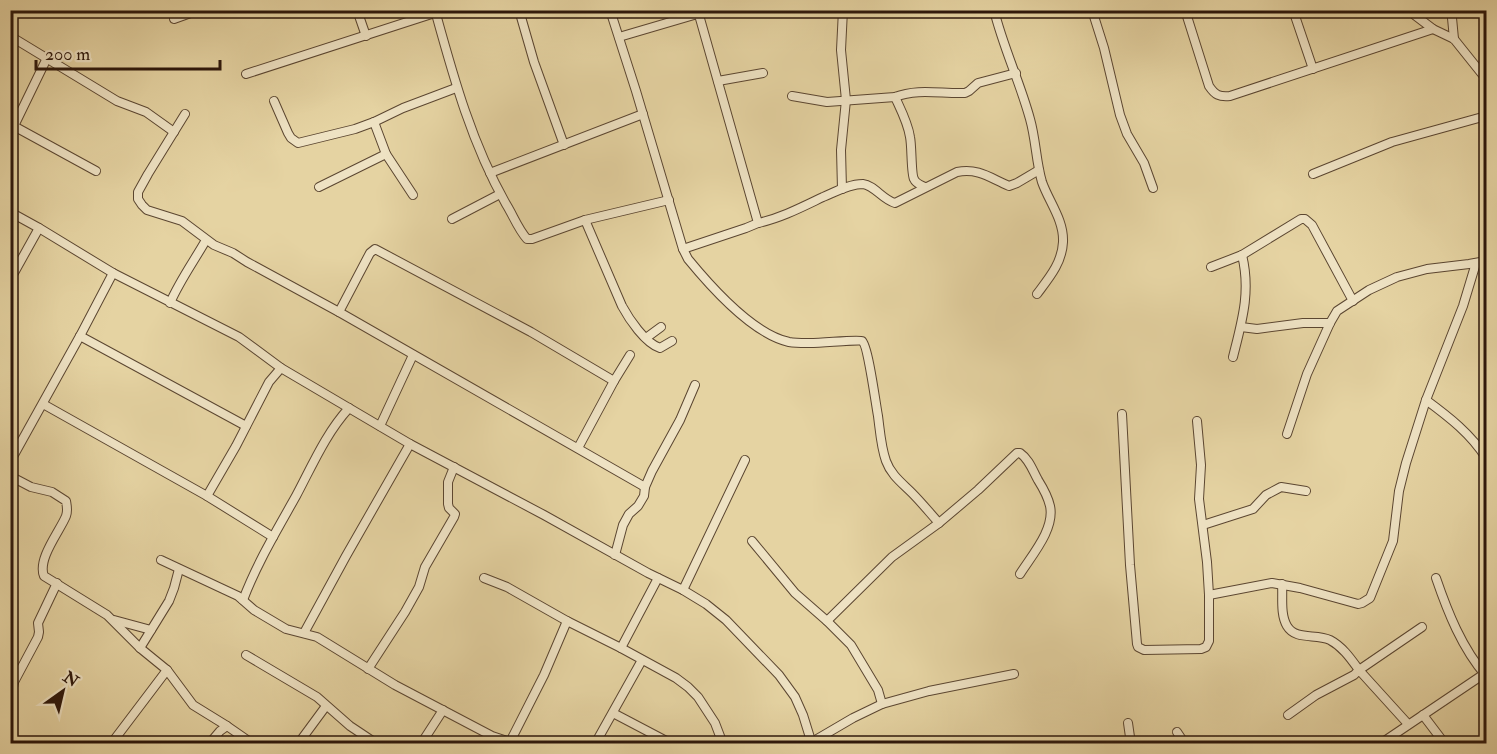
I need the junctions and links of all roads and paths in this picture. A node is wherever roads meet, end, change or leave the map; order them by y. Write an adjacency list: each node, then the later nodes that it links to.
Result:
1 (199, 10): 16 (street)
2 (357, 10): 19 (street)
3 (444, 10): 14 (street)
4 (519, 10): 40 (street)
5 (610, 10): 20 (street)
6 (711, 10): 15 (street)
7 (843, 10): 32 (street)
8 (994, 10): 26 (street)
9 (1092, 10): 48 (street)
10 (1185, 10): 23 (street)
11 (1293, 10): 23 (street)
12 (1408, 10): 17 (street)
13 (1450, 10): 21 (street)
14 (436, 14): 19 (street); 29 (street)
15 (699, 15): 20 (street); 28 (street)
16 (174, 19)
17 (1433, 29): 21 (street); 23 (street)
18 (10, 36): 22 (street)
19 (366, 36): 25 (street)
20 (619, 37): 35 (street)
21 (1454, 39): 27 (street)
22 (46, 58): 38 (street); 39 (street)
23 (1313, 69)
24 (763, 73): 28 (street)
25 (246, 74)
26 (1016, 74): 31 (street); 42 (street)
27 (1486, 79)
28 (717, 81): 56 (street)
29 (456, 88): 37 (street); 44 (street)
30 (792, 96): 32 (street)
31 (895, 97): 32 (street); 47 (street)
32 (846, 100): 49 (street)
33 (274, 101): 37 (street)
34 (185, 114): 39 (street)
35 (643, 114): 40 (street); 52 (street)
36 (1486, 116): 45 (street)
37 (374, 122): 41 (street)
38 (12, 125): 43 (street)
39 (174, 132): 58 (street)
40 (564, 145): 44 (street)
41 (386, 154): 46 (street); 51 (street)
42 (1039, 170): 47 (street); 66 (street)
43 (96, 171)
44 (490, 173): 50 (street)
45 (1313, 174)
46 (319, 187)
47 (926, 187): 49 (street)
48 (1153, 188)
49 (842, 189): 56 (street)
50 (500, 194): 54 (street); 55 (street)
51 (413, 195)
52 (669, 200): 55 (street); 59 (street)
53 (10, 212): 57 (street)
54 (452, 219)
55 (585, 220): 74 (street)
56 (758, 223): 59 (street)
57 (39, 228): 64 (street); 65 (street)
58 (206, 240): 68 (street); 69 (street)
59 (683, 249): 100 (street)
60 (1242, 255): 63 (street); 67 (street); 72 (street)
61 (1486, 261): 62 (street)
62 (1476, 263): 67 (street); 82 (street)
63 (1210, 267)
64 (114, 273): 68 (street); 73 (street)
65 (10, 280)
66 (1037, 294)
67 (1353, 301): 70 (street)
68 (170, 303): 79 (street)
69 (339, 312): 76 (street); 80 (street)
70 (1330, 323): 72 (street); 89 (street)
71 (661, 327): 74 (street)
72 (1241, 327): 78 (street)
73 (80, 336): 83 (street); 87 (street)
74 (646, 338): 75 (street)
75 (672, 342)
76 (413, 355): 88 (street); 91 (street)
77 (630, 355): 80 (street)
78 (1233, 357)
79 (282, 368): 84 (street); 87 (street)
80 (614, 381): 91 (street)
81 (695, 386): 97 (street)
82 (1426, 400): 92 (street); 112 (street)
83 (43, 404): 94 (street); 99 (street)
84 (349, 408): 88 (street); 102 (street)
85 (1122, 414): 114 (street)
86 (1197, 420): 101 (street)
87 (246, 426): 99 (street)
88 (380, 426): 90 (street)
89 (1287, 434)
90 (410, 444): 95 (street); 121 (street)
91 (578, 448): 97 (street)
92 (1486, 458)
93 (745, 460): 113 (street)
94 (10, 462)
95 (454, 467): 104 (street); 126 (street)
96 (10, 476): 111 (street)
97 (645, 487): 104 (street)
98 (1306, 491): 101 (street)
99 (207, 496): 102 (street)
100 (939, 523): 107 (street); 118 (street)
101 (1203, 525): 114 (street)
102 (273, 537): 115 (street)
103 (752, 541): 118 (street)
104 (615, 555): 109 (street)
105 (161, 560): 106 (street)
106 (179, 569): 115 (street); 120 (street)
107 (1020, 574)
108 (484, 578): 117 (street)
109 (658, 578): 113 (street); 123 (street)
110 (1436, 578): 130 (street)
111 (57, 583): 116 (street); 131 (street)
112 (1282, 584): 114 (street); 128 (street)
113 (683, 590): 143 (street)
114 (1209, 594)
115 (243, 600): 121 (street)
116 (112, 620): 120 (street); 122 (street)
117 (567, 621): 123 (street); 142 (street)
118 (827, 621): 132 (street)
119 (1422, 627): 128 (street)
120 (151, 630): 122 (street)
121 (304, 633): 126 (street)
122 (140, 648): 127 (street)
123 (621, 648): 125 (street)
124 (246, 656): 133 (street)
125 (642, 660): 135 (street); 152 (street)
126 (368, 669): 134 (street)
127 (167, 670): 140 (street); 144 (street)
128 (1359, 670): 136 (street); 139 (street)
129 (1014, 674): 132 (street)
130 (1485, 675): 137 (street)
131 (10, 703)
132 (882, 704): 143 (street)
133 (326, 706): 147 (street); 148 (street)
134 (443, 710): 142 (street); 149 (street)
135 (613, 713): 150 (street); 151 (street)
136 (1288, 715)
137 (1423, 715): 139 (street); 156 (street)
138 (1128, 723): 153 (street)
139 (1408, 724): 155 (street)
140 (227, 726): 145 (street); 146 (street)
141 (1177, 732): 154 (street)
142 (511, 743)
143 (812, 743)
144 (111, 744)
145 (209, 744)
146 (253, 744)
147 (298, 744)
148 (377, 744)
149 (421, 744)
150 (595, 744)
151 (672, 744)
152 (723, 744)
153 (1131, 744)
154 (1185, 744)
155 (1380, 744)
156 (1445, 744)

